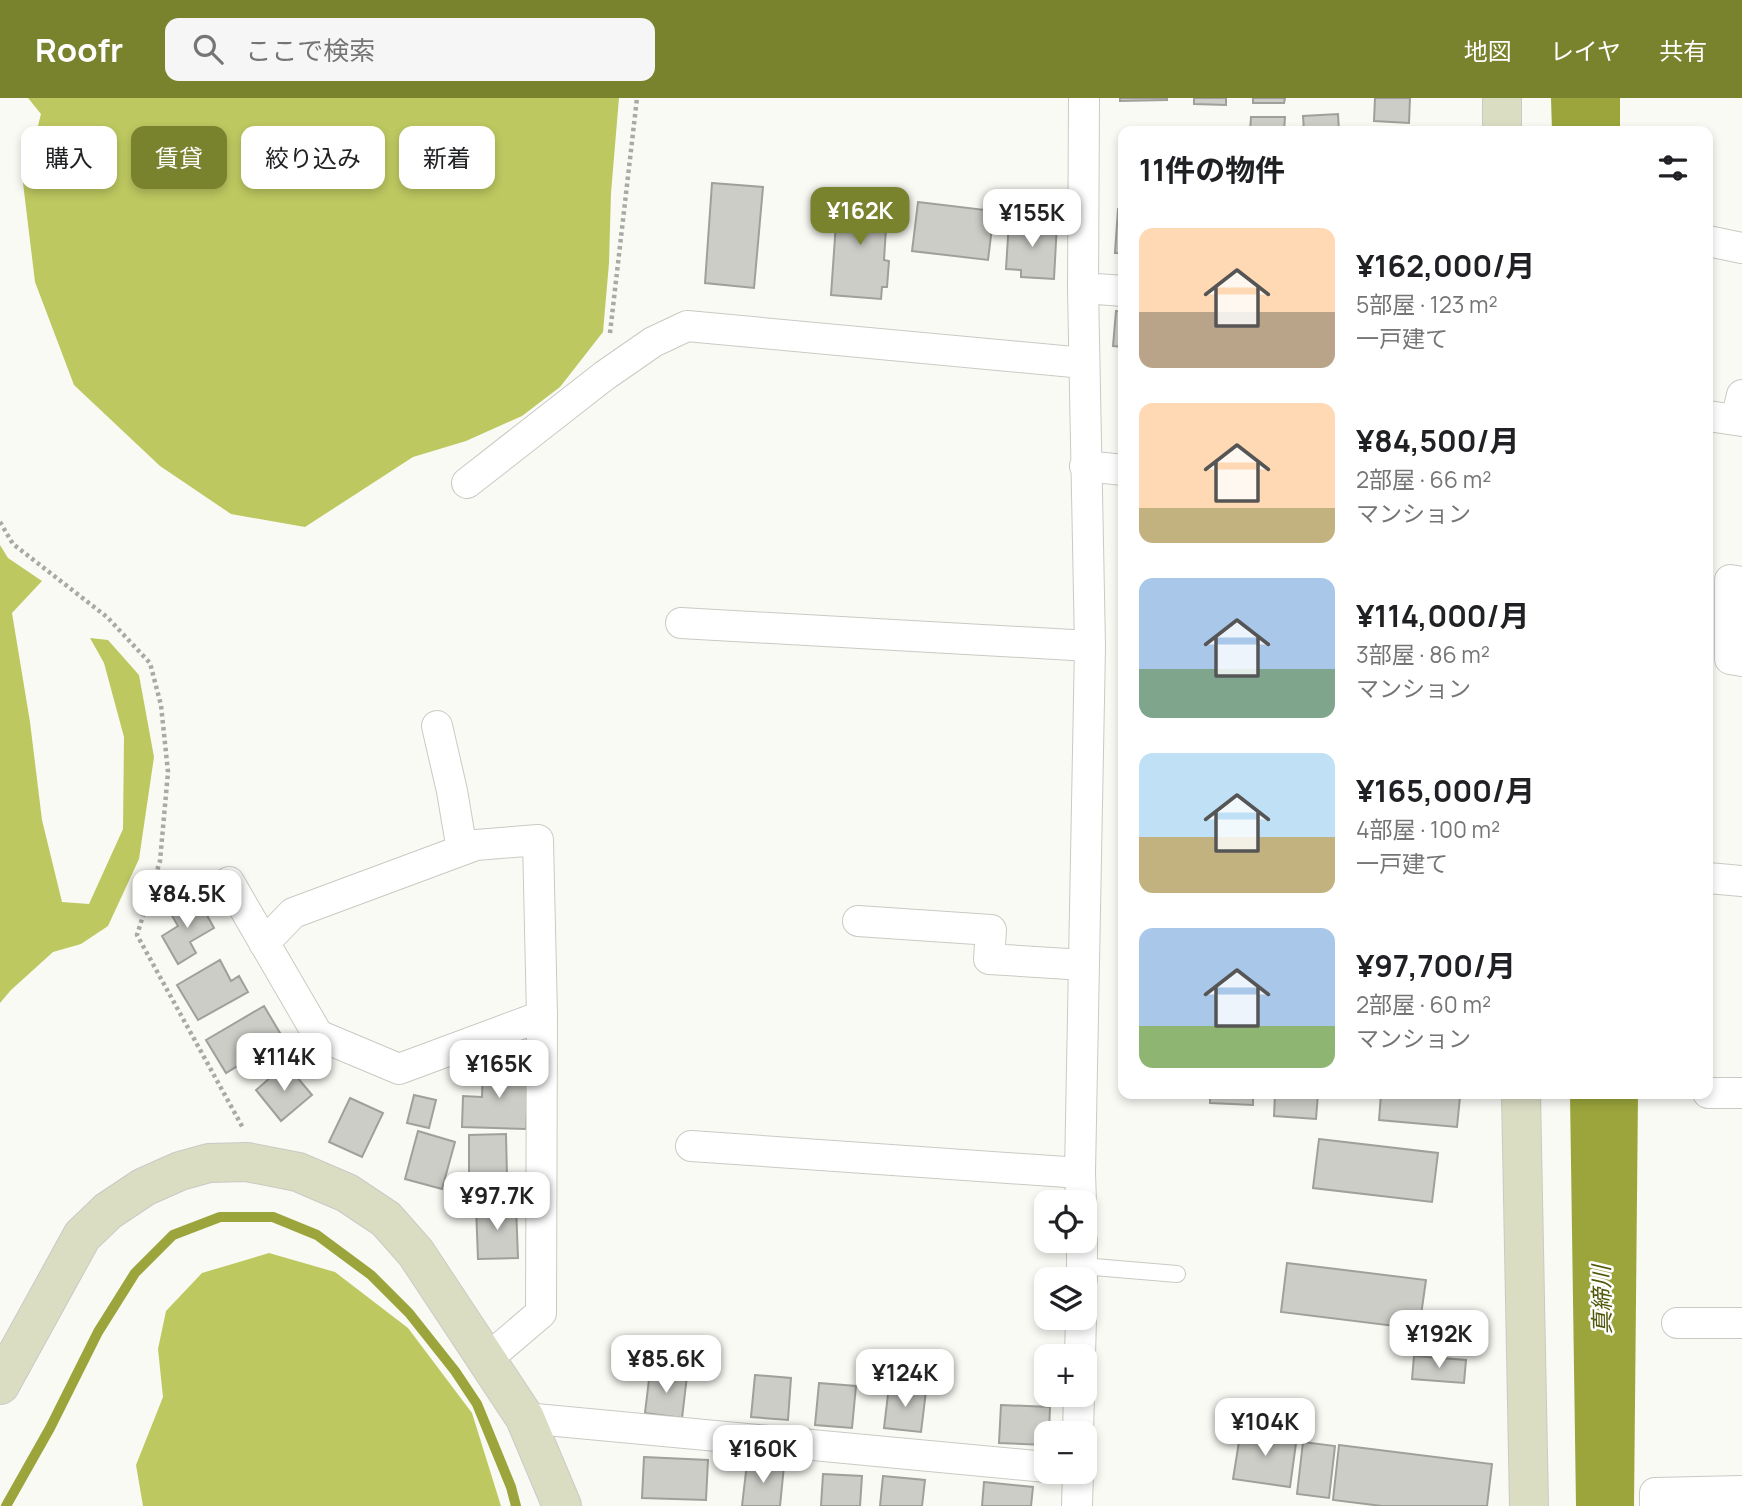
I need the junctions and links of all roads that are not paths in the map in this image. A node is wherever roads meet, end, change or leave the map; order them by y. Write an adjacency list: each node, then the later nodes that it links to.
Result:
1 (1084, 98): 6 (street)
2 (1502, 98): 3 (street)
3 (1503, 126)
4 (1713, 242): 5 (street)
5 (1742, 248)
6 (1083, 288): 7 (street); 8 (street)
7 (1118, 290)
8 (1084, 363): 9 (street); 11 (street)
9 (1086, 466): 10 (street); 14 (street)
10 (1118, 469)
11 (467, 483)
12 (1742, 582): 15 (street)
13 (681, 623): 14 (street)
14 (1090, 646): 23 (street)
15 (1742, 661)
16 (436, 726): 17 (street)
17 (463, 850): 22 (street); 24 (street)
18 (1713, 878): 19 (street)
19 (1742, 881)
20 (229, 882): 22 (street)
21 (858, 921): 23 (street)
22 (264, 943): 24 (street)
23 (1084, 965): 29 (street)
24 (542, 1016): 35 (street)
25 (1713, 1093): 26 (street)
26 (1742, 1093)
27 (1521, 1099): 43 (street)
28 (691, 1146): 29 (street)
29 (1080, 1173): 30 (street)
30 (1081, 1190)
31 (1082, 1262): 32 (lane)
32 (1177, 1274)
33 (1677, 1323): 34 (street)
34 (1742, 1323)
35 (487, 1359): 36 (street); 37 (street)
36 (0, 1385)
37 (525, 1418): 38 (street); 41 (street)
38 (1034, 1466)
39 (1078, 1484): 42 (street)
40 (1742, 1491): 44 (street)
41 (562, 1506)
42 (1077, 1506)
43 (1529, 1506)
44 (1655, 1506)

